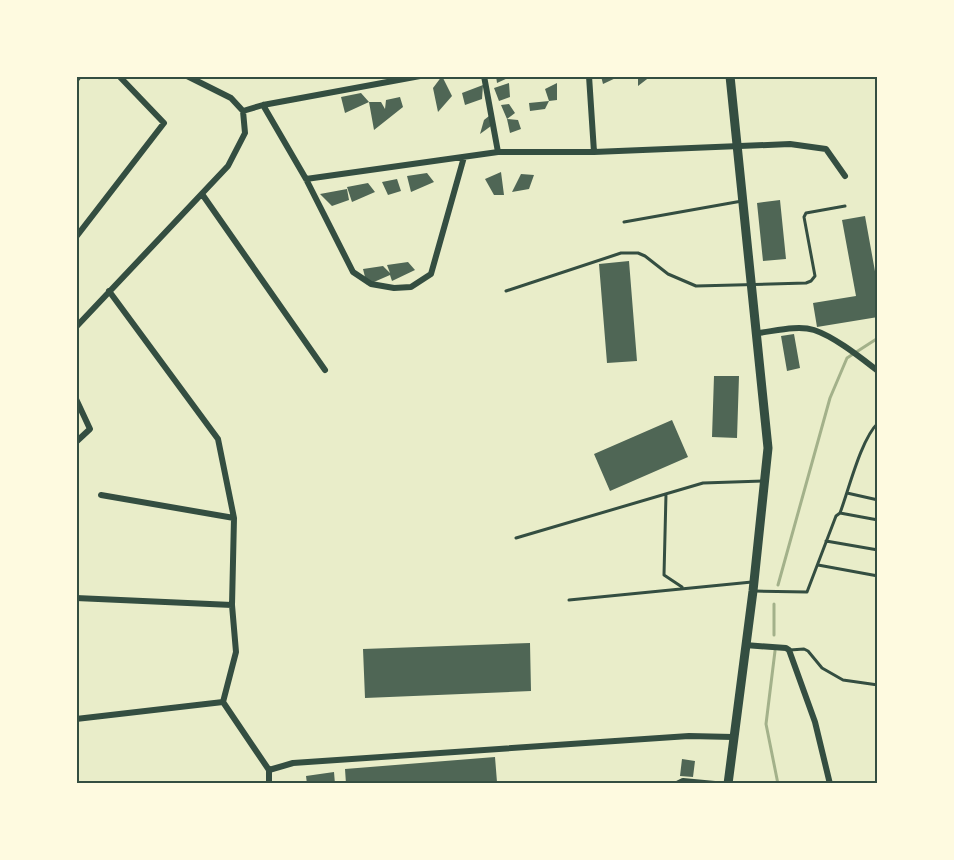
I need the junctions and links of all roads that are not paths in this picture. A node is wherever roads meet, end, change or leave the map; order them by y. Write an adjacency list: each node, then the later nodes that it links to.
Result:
1 (119, 76): 19 (street)
2 (187, 76): 8 (street)
3 (420, 76): 7 (street)
4 (484, 76): 10 (street)
5 (589, 76): 11 (street)
6 (730, 76): 9 (main road)
7 (263, 105): 8 (street); 14 (street)
8 (243, 111): 15 (street)
9 (739, 148): 11 (street); 13 (street); 16 (main road)
10 (498, 152): 11 (street); 12 (street)
11 (594, 152)
12 (464, 157): 14 (street); 14 (street)
13 (845, 176)
14 (306, 179)
15 (202, 194): 21 (street); 25 (street)
16 (744, 200): 18 (lane); 20 (main road)
17 (845, 206): 20 (lane)
18 (624, 222)
19 (76, 237)
20 (752, 283): 22 (lane); 24 (main road)
21 (109, 291): 23 (street); 36 (street)
22 (506, 291)
23 (76, 327)
24 (758, 333): 26 (street); 30 (main road)
25 (325, 370)
26 (878, 371)
27 (76, 399): 29 (street)
28 (878, 423): 31 (lane)
29 (76, 442)
30 (765, 481): 32 (lane); 43 (main road)
31 (847, 493): 34 (lane); 35 (lane)
32 (666, 494): 38 (lane); 44 (lane)
33 (101, 495): 36 (street)
34 (878, 500)
35 (840, 513): 37 (lane); 39 (lane)
36 (234, 518): 47 (street)
37 (878, 520)
38 (516, 538)
39 (826, 541): 40 (lane); 41 (lane)
40 (878, 550)
41 (818, 565): 42 (lane); 43 (lane)
42 (878, 576)
43 (754, 587): 44 (lane); 48 (main road)
44 (683, 588): 46 (lane)
45 (76, 598): 47 (street)
46 (569, 600)
47 (232, 605): 51 (street)
48 (745, 645): 49 (street); 53 (main road)
49 (789, 650): 50 (lane); 59 (street)
50 (878, 686)
51 (223, 702): 52 (street); 54 (street)
52 (76, 719)
53 (733, 737): 54 (street); 58 (main road)
54 (269, 770): 55 (street)
55 (269, 783)
56 (677, 783): 57 (street)
57 (715, 783)
58 (728, 783)
59 (830, 783)

